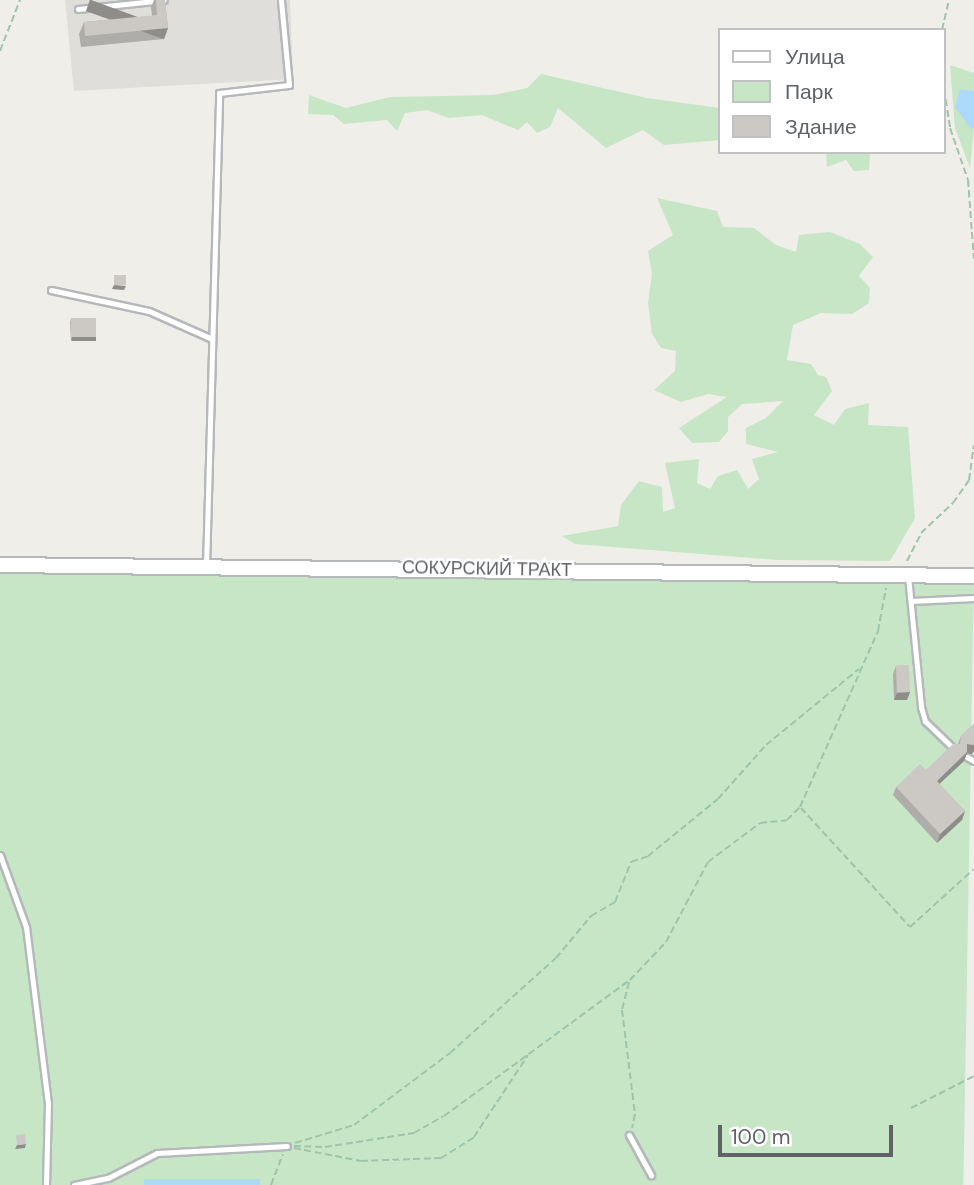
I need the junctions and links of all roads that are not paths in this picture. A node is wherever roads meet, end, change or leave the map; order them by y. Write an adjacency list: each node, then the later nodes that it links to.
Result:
1 (164, 0): 3 (lane)
2 (281, 0): 5 (lane)
3 (78, 9)
4 (51, 290): 5 (lane)
5 (210, 338): 7 (lane)
6 (0, 565): 7 (street, СОКУРСКИЙ ТРАКТ)
7 (206, 567): 8 (street, СОКУРСКИЙ ТРАКТ)
8 (907, 573): 9 (street, СОКУРСКИЙ ТРАКТ); 11 (lane)
9 (974, 576)
10 (974, 598): 11 (lane)
11 (911, 601): 12 (lane)
12 (954, 749)
13 (967, 757): 14 (lane)
14 (974, 761)
15 (0, 855): 19 (lane)
16 (629, 1135): 18 (lane)
17 (287, 1146): 20 (lane)
18 (651, 1175)
19 (46, 1185)
20 (74, 1185)

